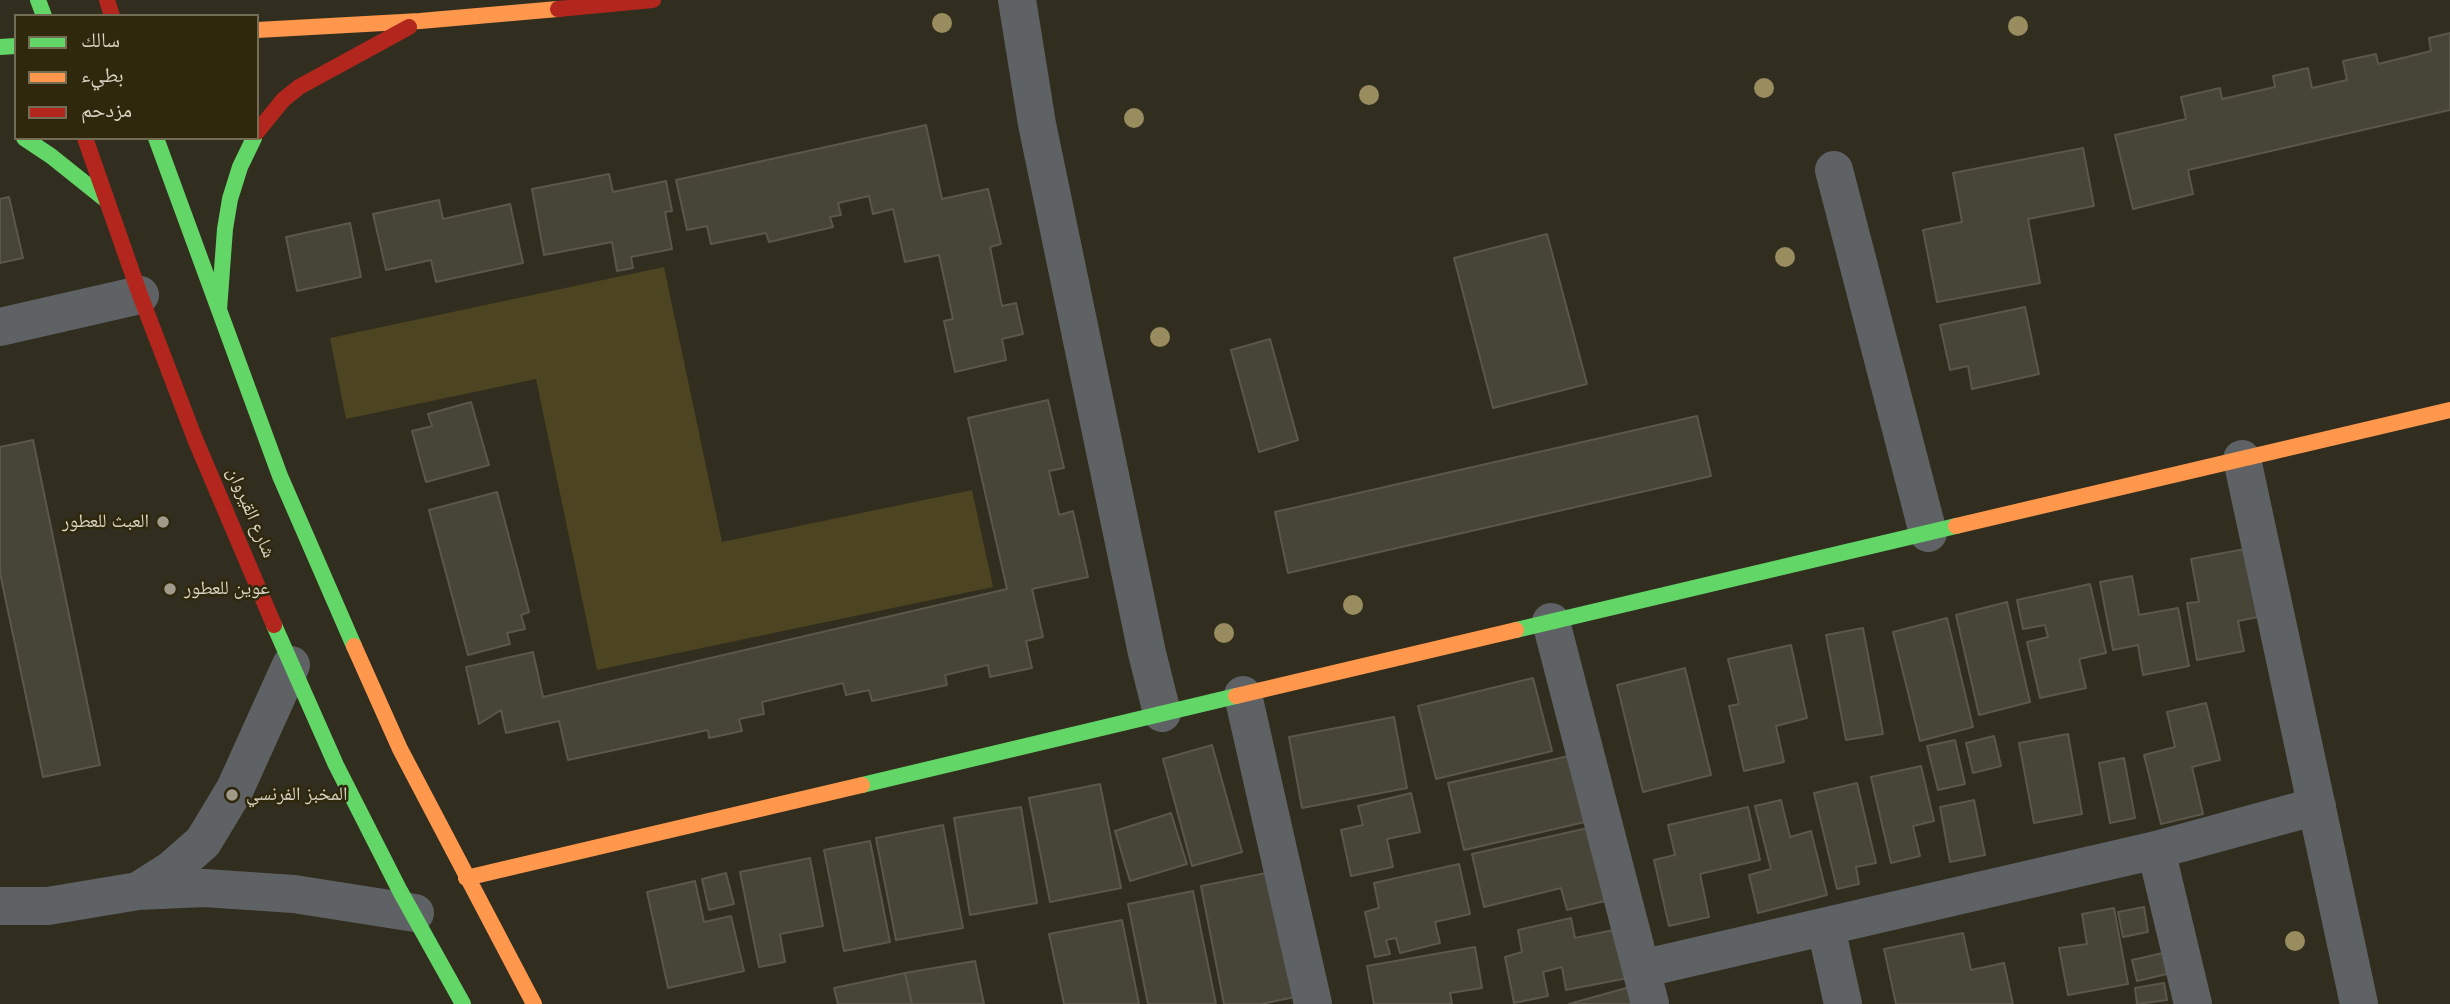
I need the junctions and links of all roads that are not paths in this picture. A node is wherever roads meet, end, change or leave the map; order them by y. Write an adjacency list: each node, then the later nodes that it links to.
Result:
1 (653, 0): 3 (main road)
2 (1017, 0): 21 (street)
3 (419, 21): 4 (main road); 5 (main road)
4 (259, 30)
5 (259, 130)
6 (27, 140): 11 (main road)
7 (86, 140): 11 (main road, شارع القيروان)
8 (157, 140): 13 (main road)
9 (253, 140): 13 (main road)
10 (1834, 170): 17 (street)
11 (106, 200): 12 (main road, شارع القيروان)
12 (140, 295): 14 (street); 19 (main road, شارع القيروان)
13 (219, 310): 24 (main road)
14 (0, 327)
15 (2450, 410): 16 (main road)
16 (2242, 460): 17 (main road); 22 (street)
17 (1928, 533): 18 (main road)
18 (1551, 622): 20 (main road); 29 (street)
19 (291, 665): 25 (street); 27 (main road, شارع القيروان)
20 (1243, 695): 21 (main road); 32 (street)
21 (1162, 713): 24 (main road)
22 (2317, 806): 23 (street); 35 (street)
23 (2156, 850): 28 (street); 34 (street)
24 (466, 878): 31 (main road)
25 (138, 891): 26 (street); 27 (street)
26 (0, 906)
27 (415, 914): 30 (main road, شارع القيروان)
28 (1826, 928): 29 (street); 33 (street)
29 (1646, 987)
30 (463, 1004)
31 (534, 1004)
32 (1313, 1004)
33 (1843, 1004)
34 (2193, 1004)
35 (2359, 1004)

